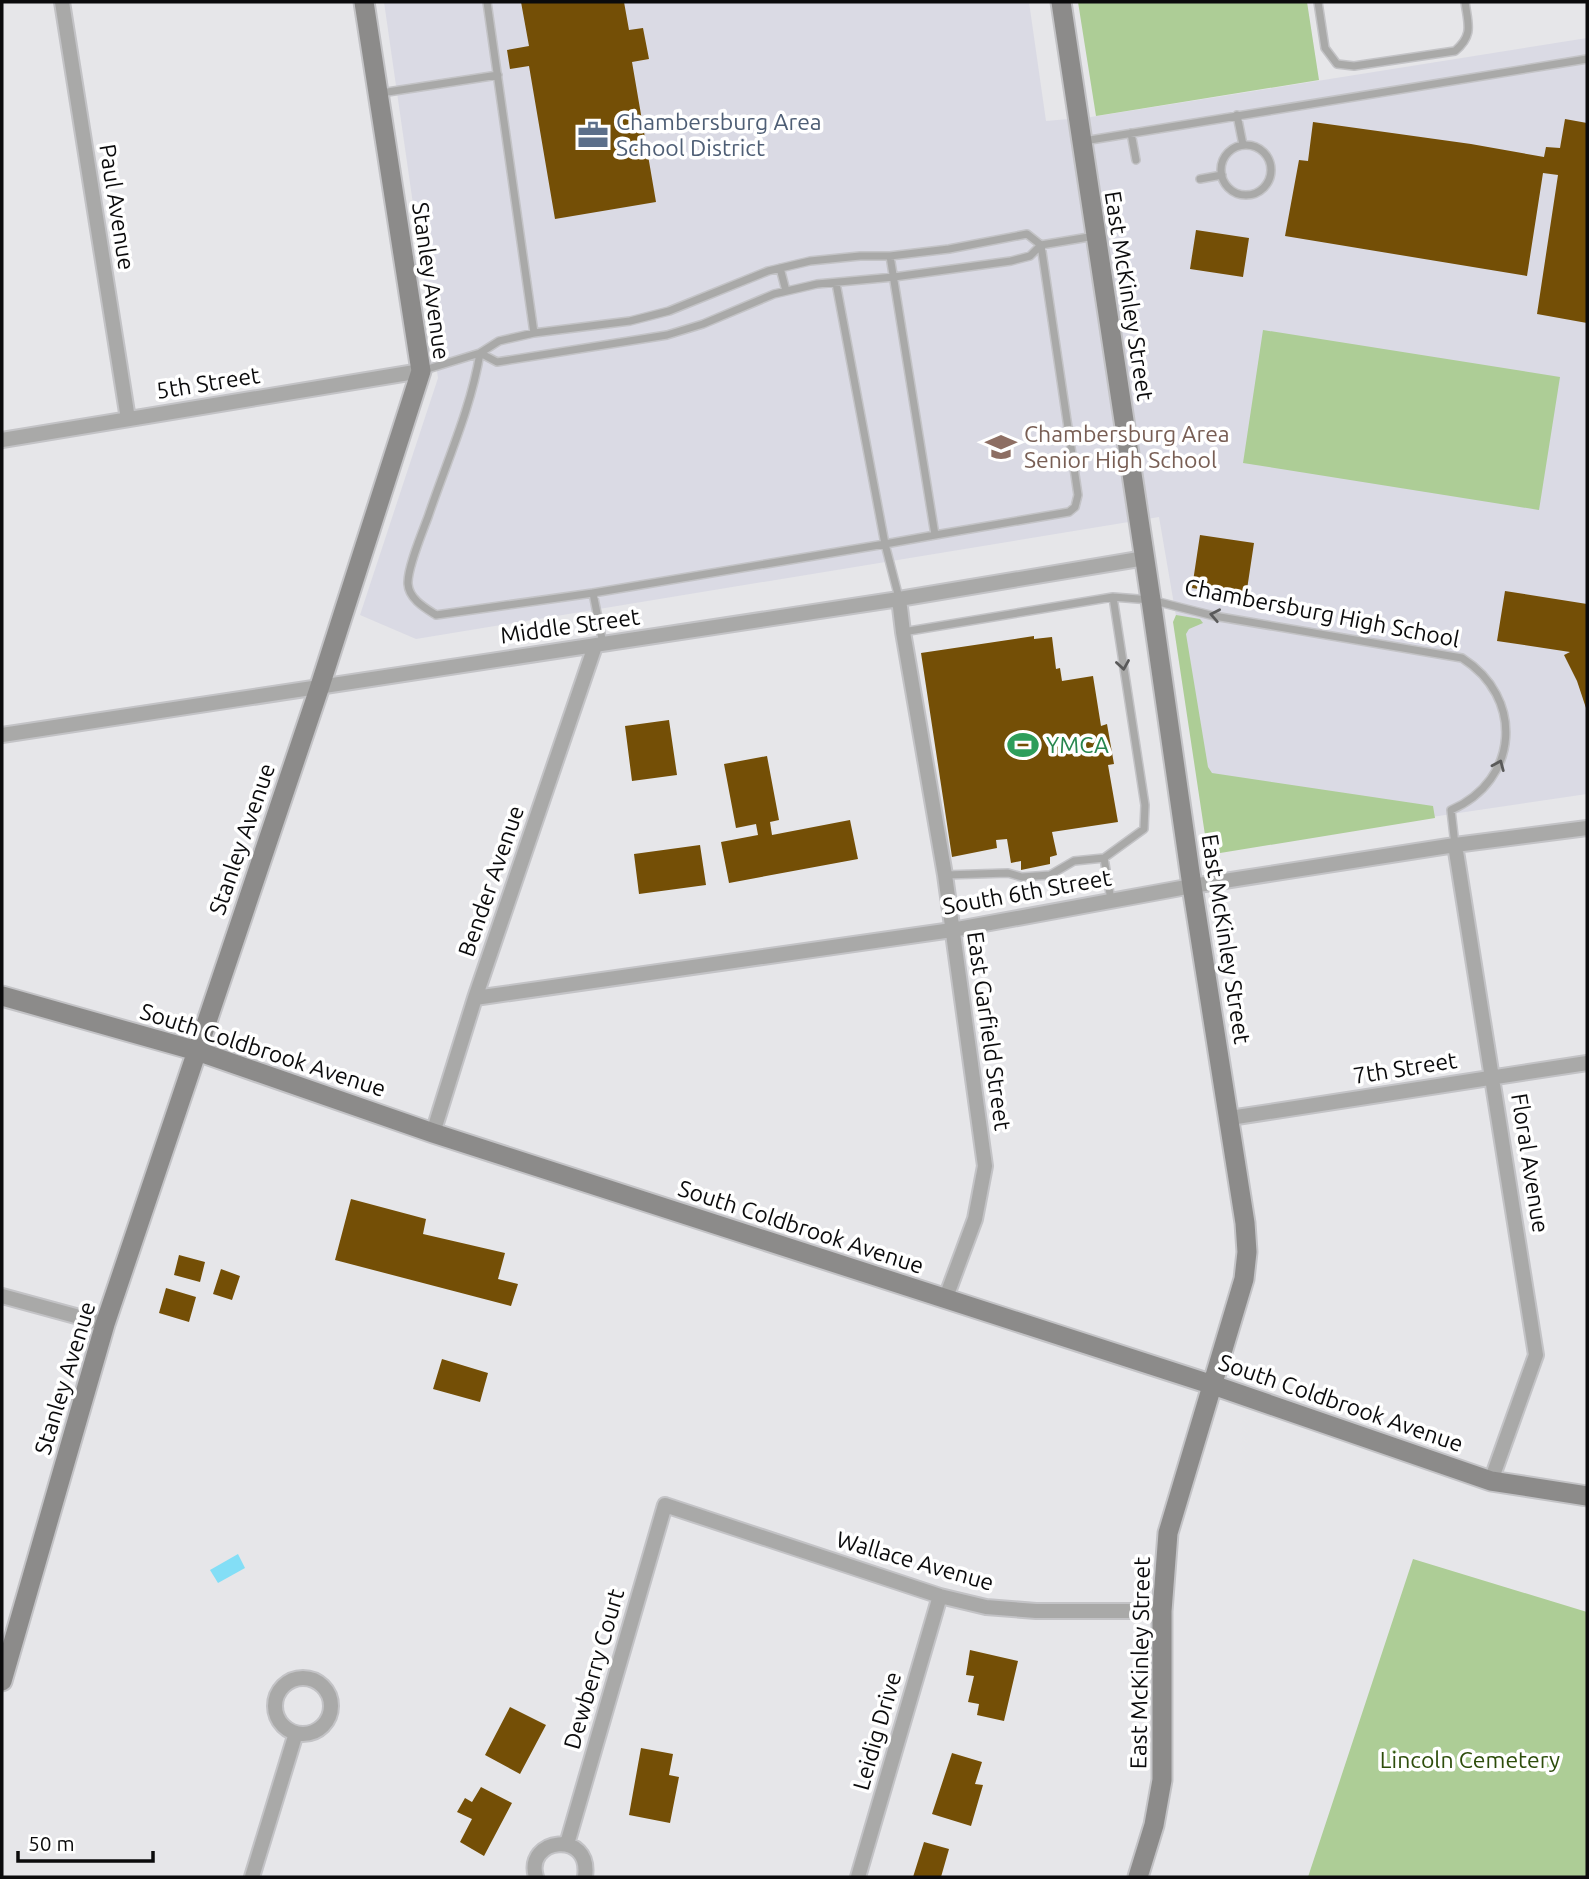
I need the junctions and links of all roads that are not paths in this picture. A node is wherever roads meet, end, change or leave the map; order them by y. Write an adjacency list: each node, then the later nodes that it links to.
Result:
1 (62, 2): 27 (street, Paul Avenue)
2 (364, 2): 9 (street, Stanley Avenue)
3 (487, 2): 8 (lane)
4 (1060, 2): 12 (street, East McKinley Street)
5 (1318, 2): 6 (lane)
6 (1465, 2)
7 (1587, 59): 10 (lane)
8 (498, 75): 9 (lane); 24 (lane)
9 (378, 94): 26 (street, Stanley Avenue)
10 (1237, 114): 11 (lane); 13 (lane)
11 (1131, 133): 12 (lane); 14 (lane)
12 (1081, 141): 17 (street, East McKinley Street)
13 (1243, 145): 15 (lane); 15 (lane)
14 (1136, 160)
15 (1222, 175): 16 (lane)
16 (1200, 179)
17 (1095, 236): 18 (lane); 31 (street, East McKinley Street)
18 (1041, 246): 19 (lane); 21 (lane); 29 (lane)
19 (890, 256): 20 (lane); 21 (lane)
20 (780, 268): 23 (lane); 24 (lane)
21 (894, 278): 22 (lane); 29 (lane)
22 (836, 283): 23 (lane); 30 (lane)
23 (786, 291): 25 (lane)
24 (534, 334): 25 (lane)
25 (480, 353): 26 (lane); 32 (lane)
26 (421, 371): 27 (street, 5th Street); 38 (street, Stanley Avenue)
27 (128, 419): 28 (street, 5th Street)
28 (2, 440)
29 (935, 535): 30 (lane)
30 (886, 544): 32 (lane); 34 (lane)
31 (1144, 558): 34 (street, Middle Street); 35 (street, East McKinley Street)
32 (593, 593): 37 (lane)
33 (1113, 597): 35 (lane, Chambersburg High School); 36 (lane, Chambersburg High School); 42 (lane, one-way to 42)
34 (899, 599): 36 (street, East Garfield Street); 37 (street, Middle Street)
35 (1151, 600): 41 (lane, Chambersburg High School, one-way to 35); 44 (street, East McKinley Street)
36 (903, 632): 43 (street, East Garfield Street)
37 (599, 645): 38 (street, Middle Street); 48 (street, Bender Avenue)
38 (320, 686): 39 (street, Middle Street); 49 (street, Stanley Avenue)
39 (2, 735)
40 (1587, 828): 41 (street, South 6th Street)
41 (1455, 845): 44 (street, South 6th Street); 51 (street, Floral Avenue)
42 (1104, 858): 43 (lane); 45 (lane)
43 (945, 875): 46 (street, East Garfield Street)
44 (1192, 886): 45 (street, South 6th Street); 52 (street, East McKinley Street)
45 (1111, 900): 46 (street, South 6th Street)
46 (952, 930): 48 (street, South 6th Street); 55 (street, East Garfield Street)
47 (2, 996): 49 (street, South Coldbrook Avenue)
48 (475, 998): 53 (street, Bender Avenue)
49 (197, 1051): 53 (street, South Coldbrook Avenue); 56 (street, Stanley Avenue)
50 (1587, 1063): 51 (street, 7th Street)
51 (1493, 1077): 52 (street, 7th Street); 58 (street, Floral Avenue)
52 (1230, 1118): 57 (street, East McKinley Street)
53 (433, 1133): 55 (street, South Coldbrook Avenue)
54 (2, 1296): 56 (street)
55 (945, 1300): 57 (street, South Coldbrook Avenue)
56 (105, 1324): 63 (street, Stanley Avenue)
57 (1213, 1385): 58 (street, South Coldbrook Avenue); 62 (street, East McKinley Street)
58 (1491, 1481): 59 (street, South Coldbrook Avenue)
59 (1587, 1496)
60 (665, 1505): 61 (street, Wallace Avenue); 65 (street, Dewberry Court)
61 (940, 1597): 62 (street, Wallace Avenue); 69 (street, Leidig Drive)
62 (1161, 1611): 70 (street, East McKinley Street)
63 (2, 1681)
64 (296, 1733): 64 (street); 66 (street)
65 (567, 1844): 67 (street); 68 (street)
66 (253, 1877)
67 (536, 1877)
68 (584, 1877)
69 (858, 1877)
70 (1138, 1877)

